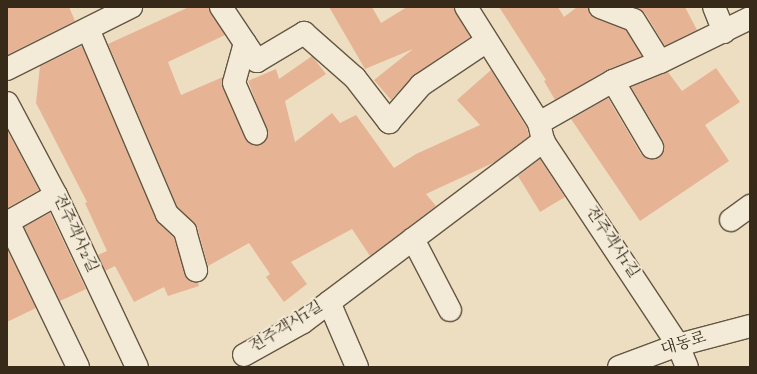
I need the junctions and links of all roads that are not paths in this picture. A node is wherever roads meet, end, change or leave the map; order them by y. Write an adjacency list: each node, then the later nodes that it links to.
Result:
1 (130, 7): 7 (street)
2 (221, 7): 10 (street)
3 (466, 7): 9 (street, 전주객사1길)
4 (600, 7): 11 (street)
5 (714, 7): 8 (street)
6 (750, 18): 8 (street)
7 (88, 28): 12 (street); 22 (street)
8 (724, 32): 11 (street)
9 (487, 42): 10 (street); 15 (street, 전주객사1길)
10 (245, 43): 16 (street)
11 (660, 62): 13 (street)
12 (7, 69)
13 (613, 81): 15 (street); 17 (street)
14 (7, 103): 18 (street, 전주객사2길)
15 (541, 132): 21 (street, 전주객사1길); 26 (street, 전주객사1길)
16 (256, 133)
17 (652, 147)
18 (56, 195): 28 (street); 29 (street, 전주객사2길)
19 (750, 206): 20 (street)
20 (731, 220)
21 (413, 239): 23 (street, 전주객사1길); 24 (street)
22 (196, 270)
23 (329, 302): 27 (street, 전주객사1길); 30 (street, 전주객사1길)
24 (450, 310)
25 (750, 326): 26 (street, 대동로)
26 (678, 345): 31 (street, 대동로); 32 (street, 전주객사1길)
27 (244, 355)
28 (78, 367)
29 (137, 367)
30 (357, 367)
31 (619, 367)
32 (688, 367)

